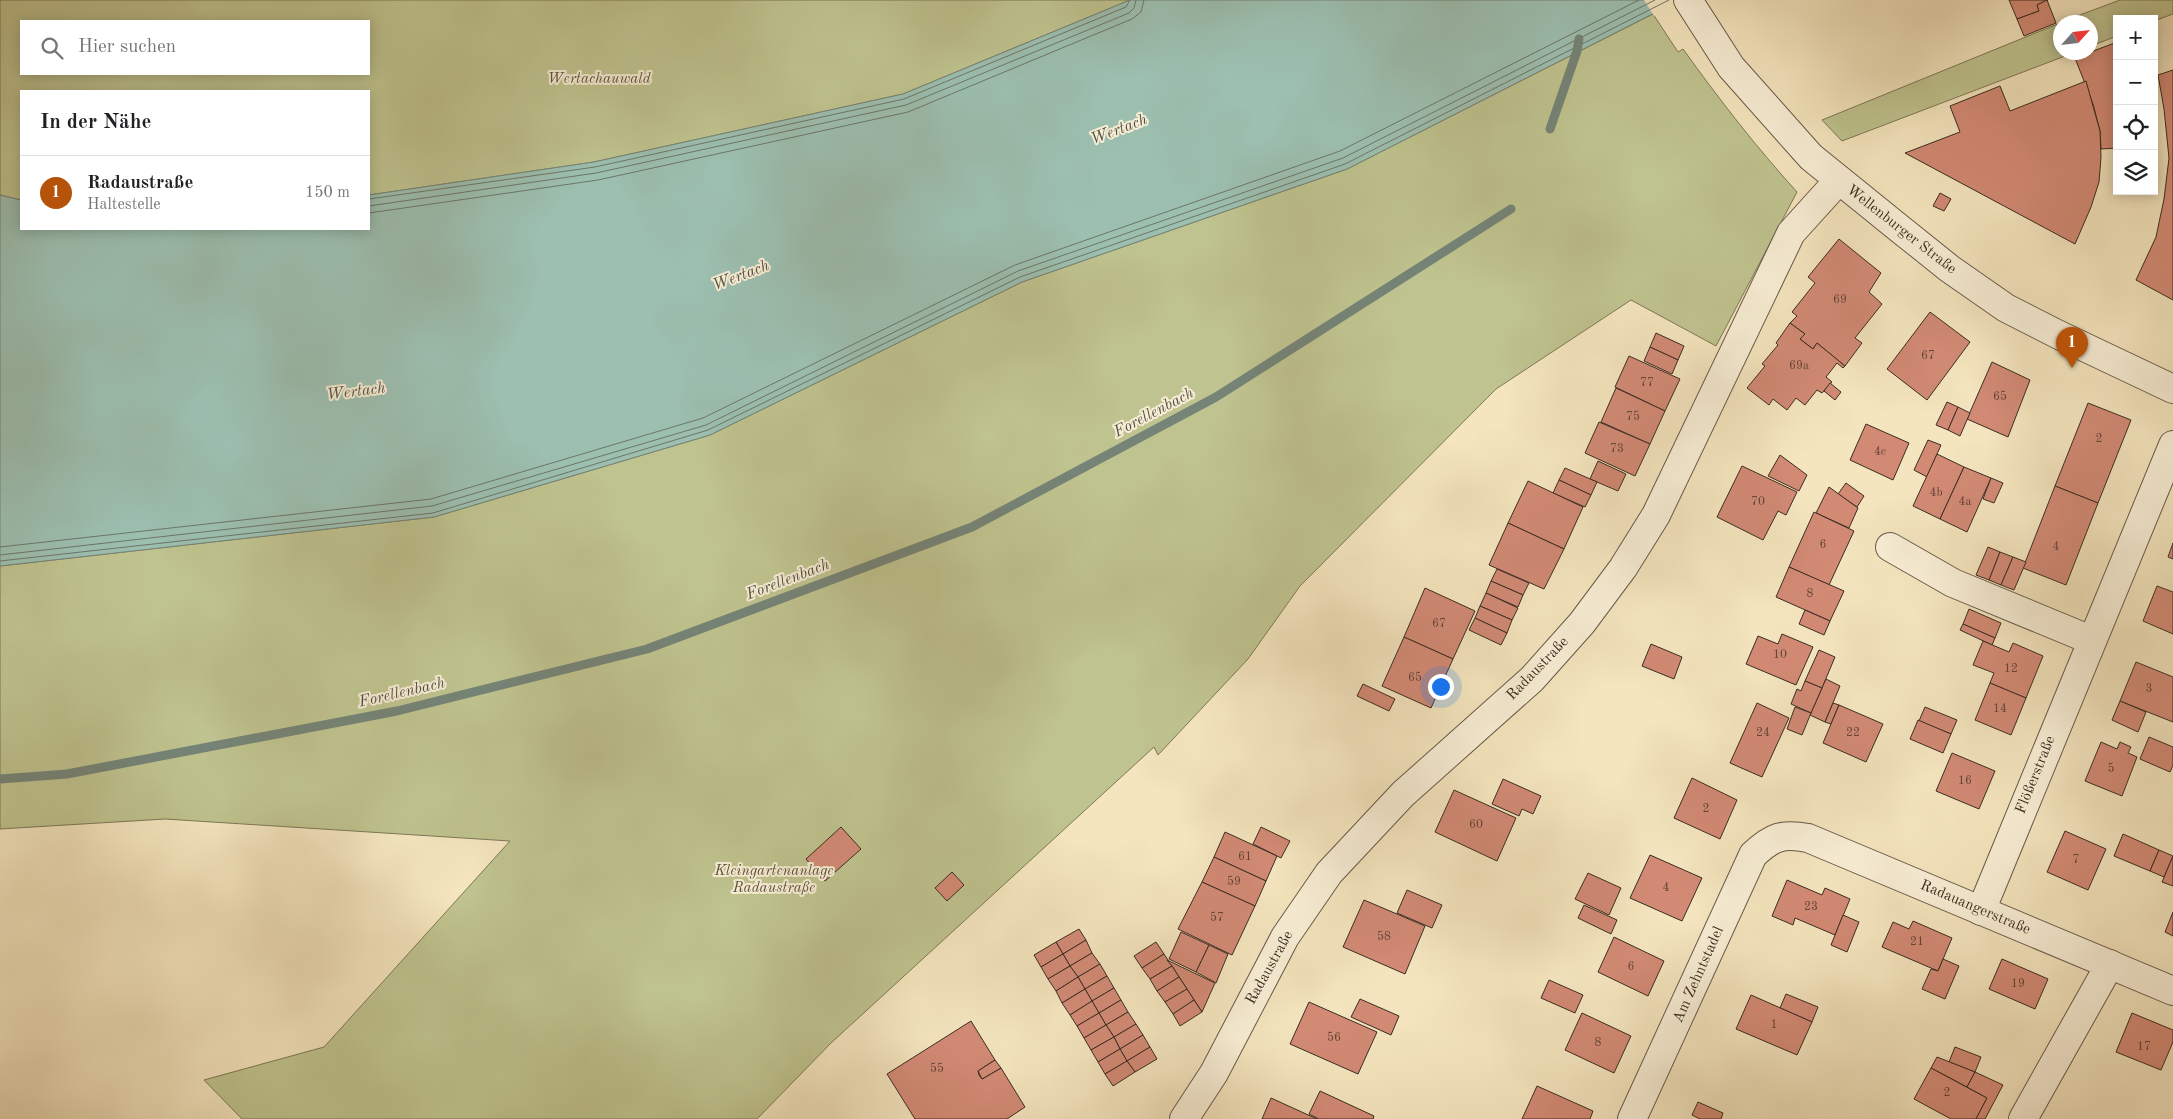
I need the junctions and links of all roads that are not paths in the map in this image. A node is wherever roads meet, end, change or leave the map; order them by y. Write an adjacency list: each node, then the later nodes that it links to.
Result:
1 (1688, 0): 2 (street, Wellenburger Straße)
2 (1839, 180): 3 (street, Wellenburger Straße); 11 (street, Radaustraße)
3 (2173, 389)
4 (2173, 445): 6 (street, Flößerstraße)
5 (1890, 547): 6 (street)
6 (2091, 640): 8 (street, Flößerstraße)
7 (1775, 838): 8 (street, Radauangerstraße); 12 (street, Am Zehntstadel)
8 (1981, 911): 9 (street, Radauangerstraße)
9 (2110, 964): 10 (street, Radauangerstraße); 13 (street)
10 (2173, 991)
11 (1184, 1119)
12 (1632, 1119)
13 (2023, 1119)

